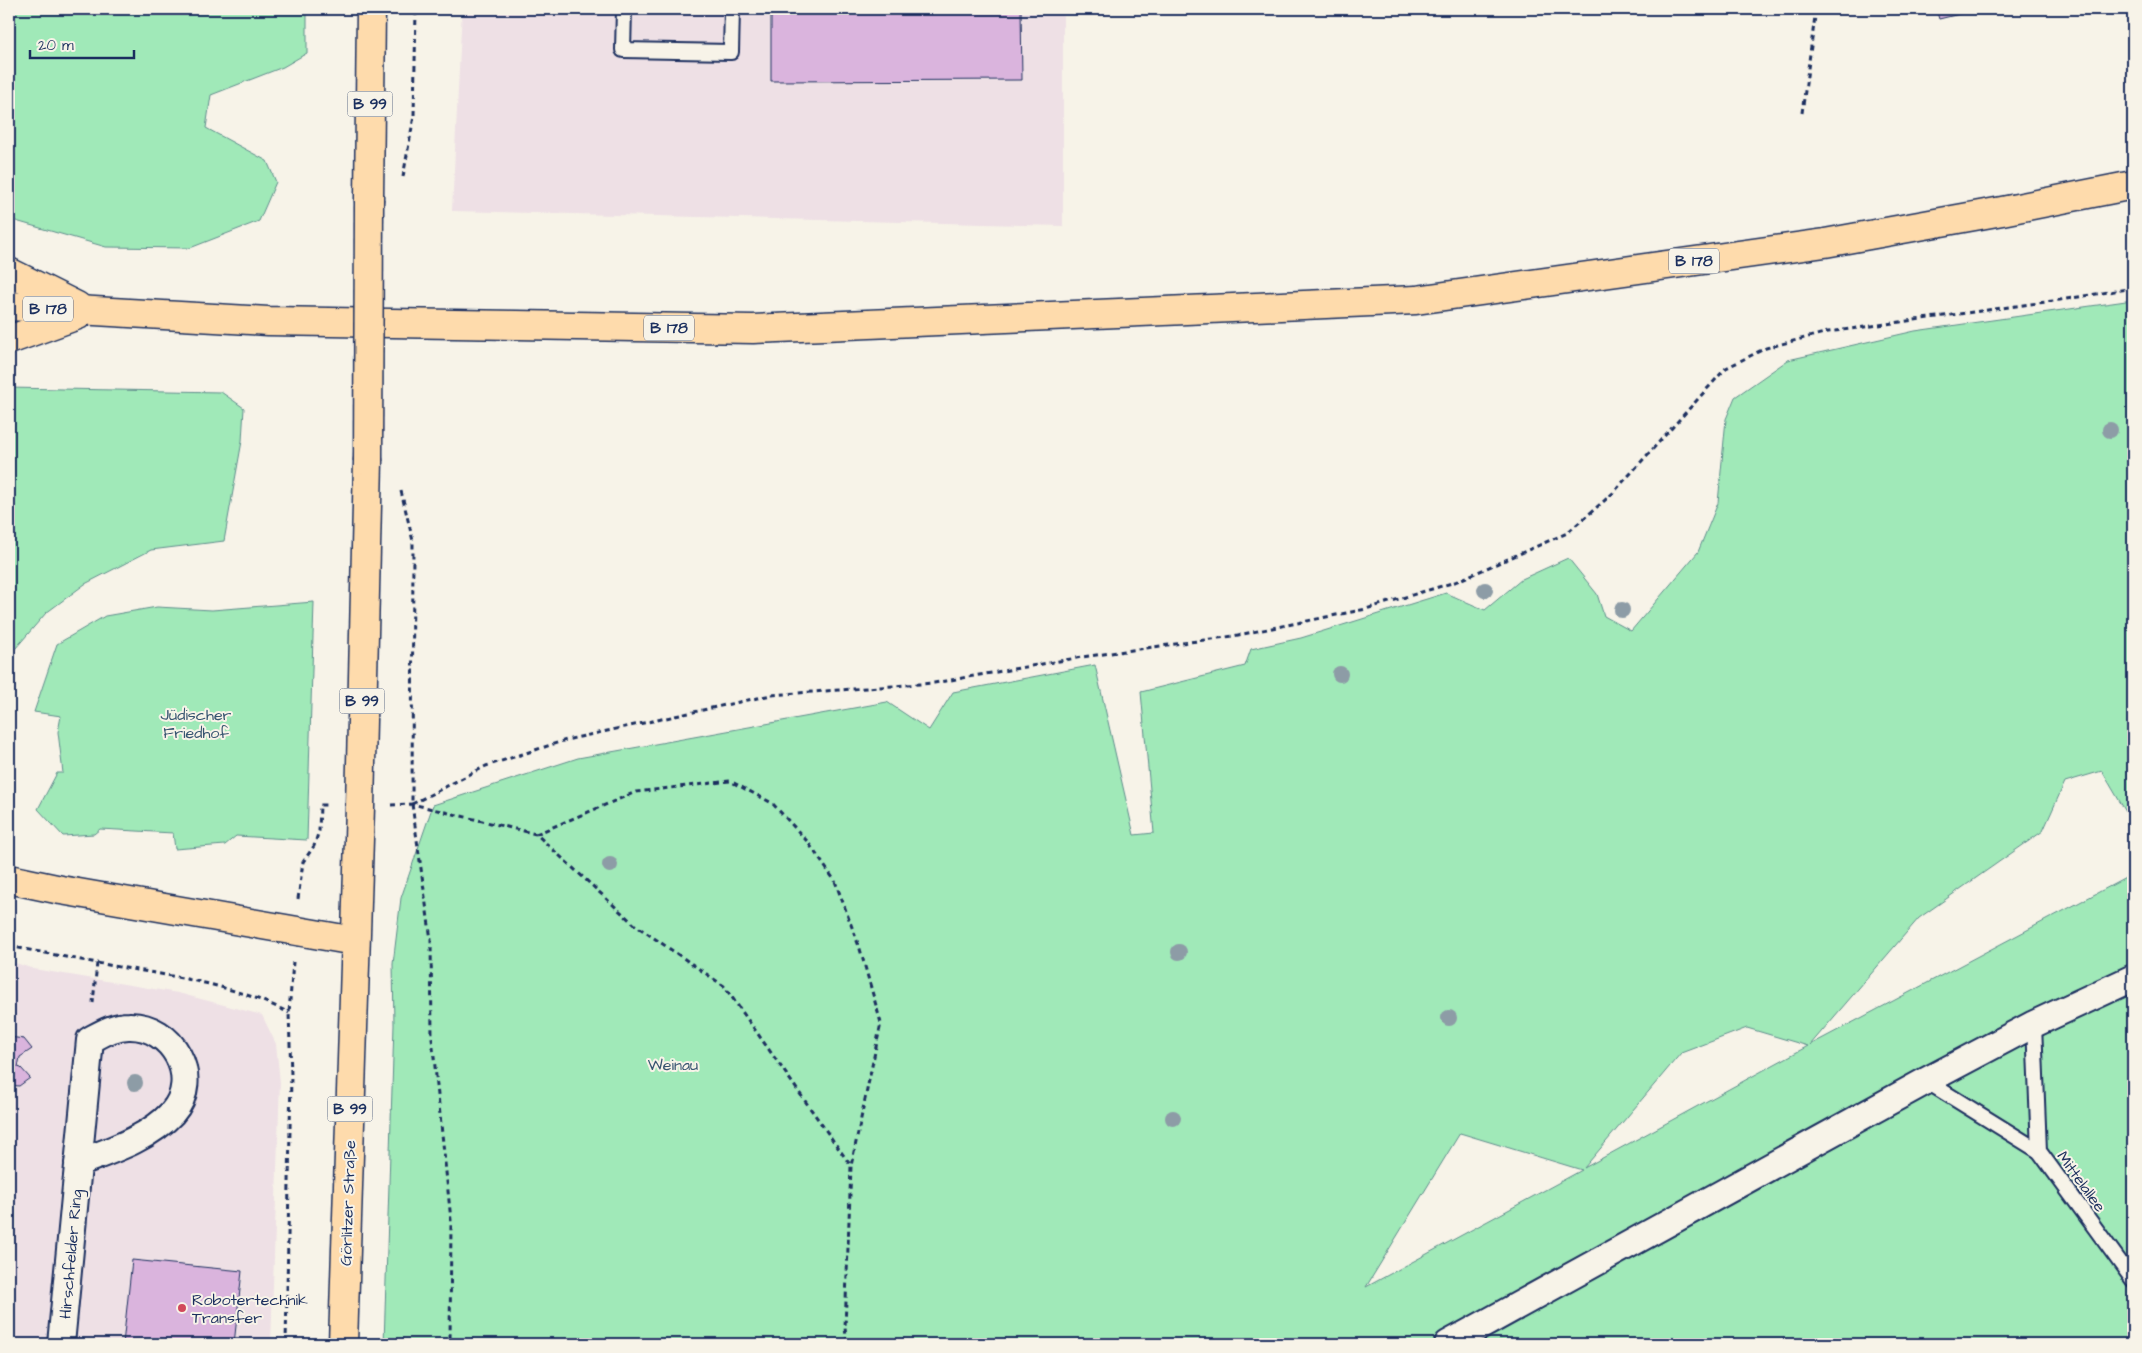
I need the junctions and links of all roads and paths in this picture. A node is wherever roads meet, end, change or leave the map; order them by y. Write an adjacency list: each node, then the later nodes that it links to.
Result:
1 (371, 9): 16 (main road, B 99, bridge)
2 (416, 9): 7 (path)
3 (624, 9): 4 (lane)
4 (732, 9)
5 (1816, 9): 6 (path)
6 (1802, 113)
7 (402, 181)
8 (2133, 185): 12 (main road, B 178)
9 (9, 272): 12 (main road)
10 (2133, 288): 15 (path)
11 (9, 306): 12 (main road, B 178)
12 (87, 312): 13 (main road)
13 (9, 340)
14 (400, 482): 15 (path)
15 (412, 804): 16 (path); 17 (path); 35 (path)
16 (360, 807): 19 (path); 20 (main road, B 99)
17 (536, 834): 30 (path); 30 (path)
18 (9, 879): 19 (main road)
19 (294, 931): 20 (main road); 24 (path)
20 (355, 941): 34 (main road, Görlitzer Straße / B 99)
21 (9, 946): 22 (path)
22 (97, 963): 24 (path); 26 (path)
23 (2133, 978): 25 (street)
24 (289, 1012): 33 (path)
25 (2034, 1024): 27 (street); 28 (lane, Mittelallee)
26 (90, 1040): 29 (street, Hirschfelder Ring); 29 (street)
27 (1926, 1081): 28 (lane, Mittelallee); 37 (street)
28 (2039, 1151): 31 (lane, Mittelallee)
29 (78, 1163): 32 (street, Hirschfelder Ring)
30 (851, 1166): 36 (path)
31 (2133, 1280)
32 (61, 1344)
33 (286, 1344)
34 (343, 1344)
35 (450, 1344)
36 (847, 1344)
37 (1448, 1344)

